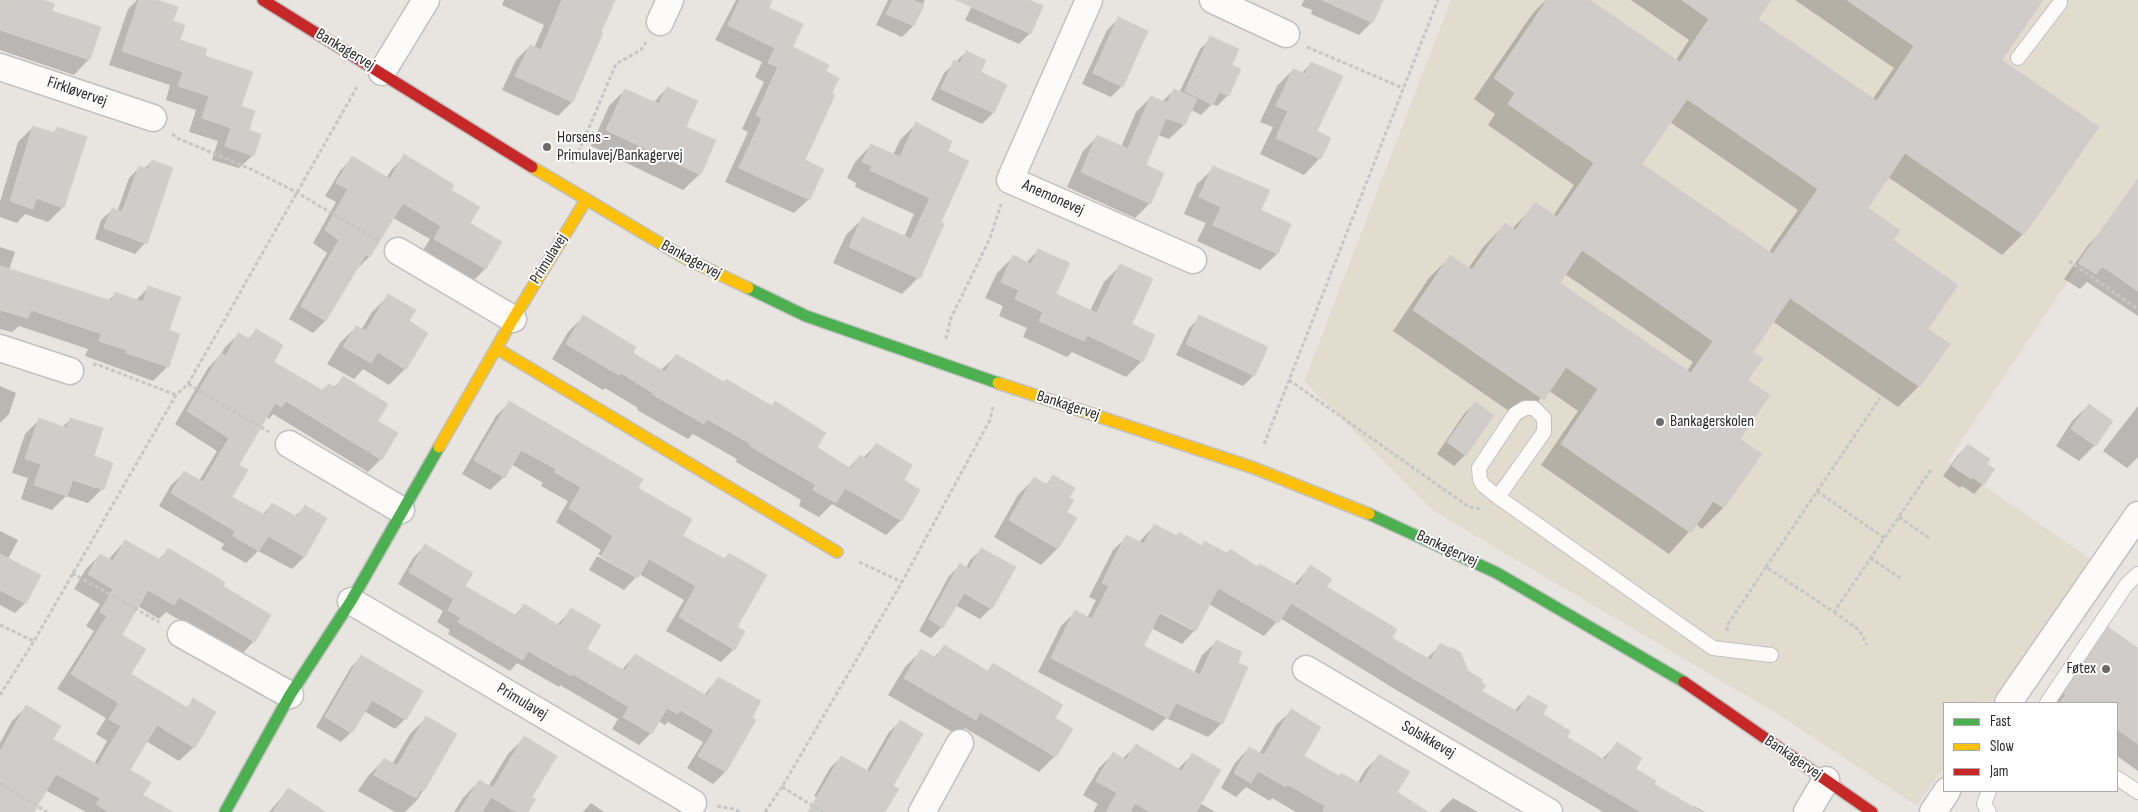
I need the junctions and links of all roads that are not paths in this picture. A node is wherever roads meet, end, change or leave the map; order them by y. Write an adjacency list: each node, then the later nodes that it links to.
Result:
1 (263, 0): 9 (street, Bankagervej)
2 (426, 0): 9 (street)
3 (1089, 0): 13 (street, Anemonevej)
4 (1212, 0): 6 (street)
5 (2060, 3): 7 (lane)
6 (1286, 34)
7 (2018, 58)
8 (0, 67): 10 (street, Firkløvervej)
9 (376, 69): 11 (street, Bankagervej)
10 (153, 118)
11 (586, 200): 14 (street, Primulavej); 33 (street, Bankagervej)
12 (398, 251): 14 (street)
13 (1193, 260)
14 (512, 319): 16 (street, Primulavej)
15 (0, 348): 17 (street)
16 (496, 348): 20 (street, Primulavej); 22 (street)
17 (70, 371)
18 (289, 444): 20 (street)
19 (1498, 497): 19 (lane); 26 (lane)
20 (401, 510): 24 (street, Primulavej)
21 (2138, 516): 29 (street)
22 (837, 552)
23 (2138, 574): 30 (lane)
24 (351, 601): 28 (street, Primulavej); 37 (street, Primulavej)
25 (181, 634): 28 (street)
26 (1771, 655)
27 (1306, 668): 40 (street, Solsikkevej)
28 (290, 695): 38 (street, Primulavej)
29 (2009, 702)
30 (2048, 702)
31 (960, 743): 39 (street)
32 (2118, 779): 36 (lane)
33 (1826, 780): 41 (street); 42 (street, Bankagervej)
34 (1946, 792): 43 (street)
35 (1989, 792): 44 (lane)
36 (2138, 792)
37 (693, 803)
38 (225, 812)
39 (922, 812)
40 (1549, 812)
41 (1807, 812)
42 (1872, 812)
43 (1933, 812)
44 (1989, 812)

